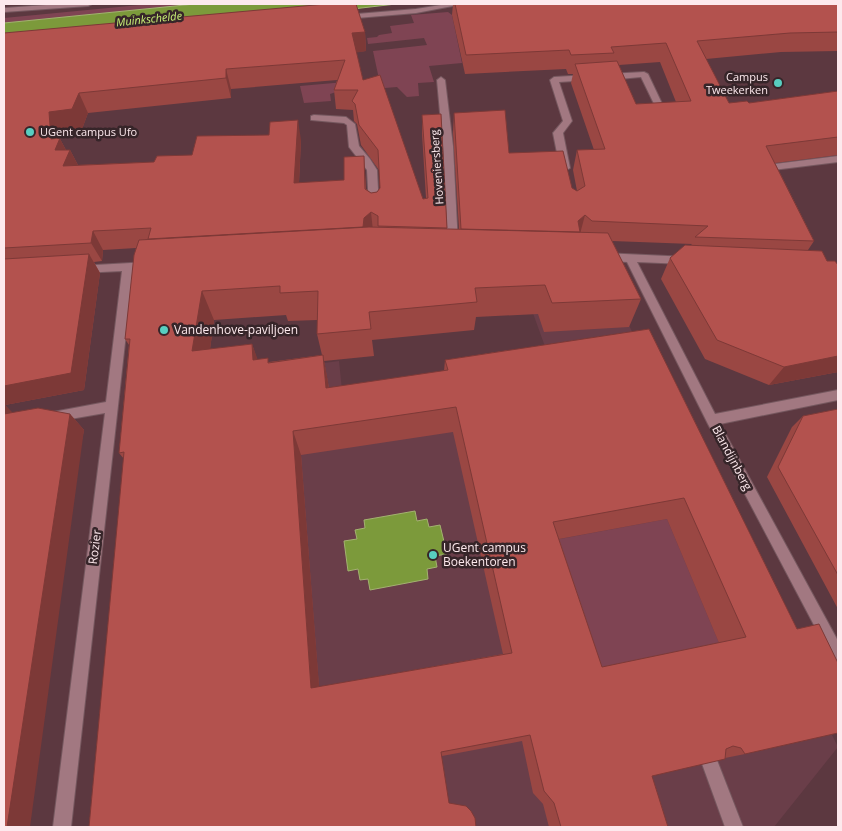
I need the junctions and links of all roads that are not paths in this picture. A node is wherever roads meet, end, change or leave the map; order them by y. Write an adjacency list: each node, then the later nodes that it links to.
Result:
1 (88, 4): 3 (street)
2 (459, 4): 4 (street)
3 (4, 10)
4 (337, 18)
5 (441, 80): 12 (street, Hoveniersberg)
6 (661, 110): 9 (street)
7 (314, 118): 11 (street)
8 (838, 159): 10 (street)
9 (567, 178)
10 (775, 186)
11 (374, 208)
12 (454, 253)
13 (591, 256): 14 (street)
14 (630, 258): 15 (street); 22 (street, Blandijnberg)
15 (696, 260)
16 (156, 265): 17 (street)
17 (128, 267): 18 (street); 20 (street, Rozier)
18 (73, 270)
19 (838, 395): 22 (street)
20 (112, 406): 21 (street); 25 (street, Rozier)
21 (43, 419)
22 (712, 420): 23 (street, Blandijnberg)
23 (838, 656)
24 (709, 762): 26 (street)
25 (62, 827)
26 (734, 827)

